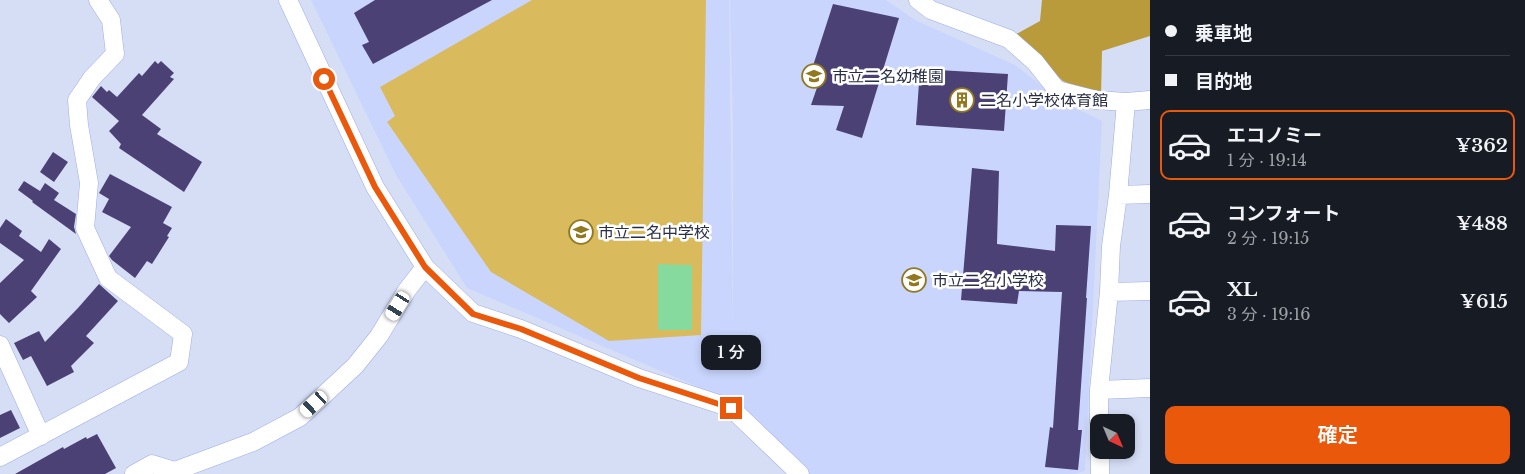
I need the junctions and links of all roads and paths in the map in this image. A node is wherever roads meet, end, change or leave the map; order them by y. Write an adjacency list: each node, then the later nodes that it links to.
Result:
1 (98, 0): 15 (street)
2 (288, 0): 8 (street)
3 (918, 0): 5 (street)
4 (1150, 100): 5 (street)
5 (1126, 102): 7 (street)
6 (1150, 194): 7 (street)
7 (1118, 195): 10 (street)
8 (425, 267): 18 (street); 19 (street)
9 (1150, 291): 10 (street)
10 (1109, 292): 13 (street)
11 (0, 345): 15 (street)
12 (1150, 388): 13 (street)
13 (1099, 390): 14 (street)
14 (1099, 414)
15 (40, 436): 16 (street)
16 (0, 457)
17 (1100, 459): 20 (street)
18 (134, 474)
19 (800, 474)
20 (1100, 474)

